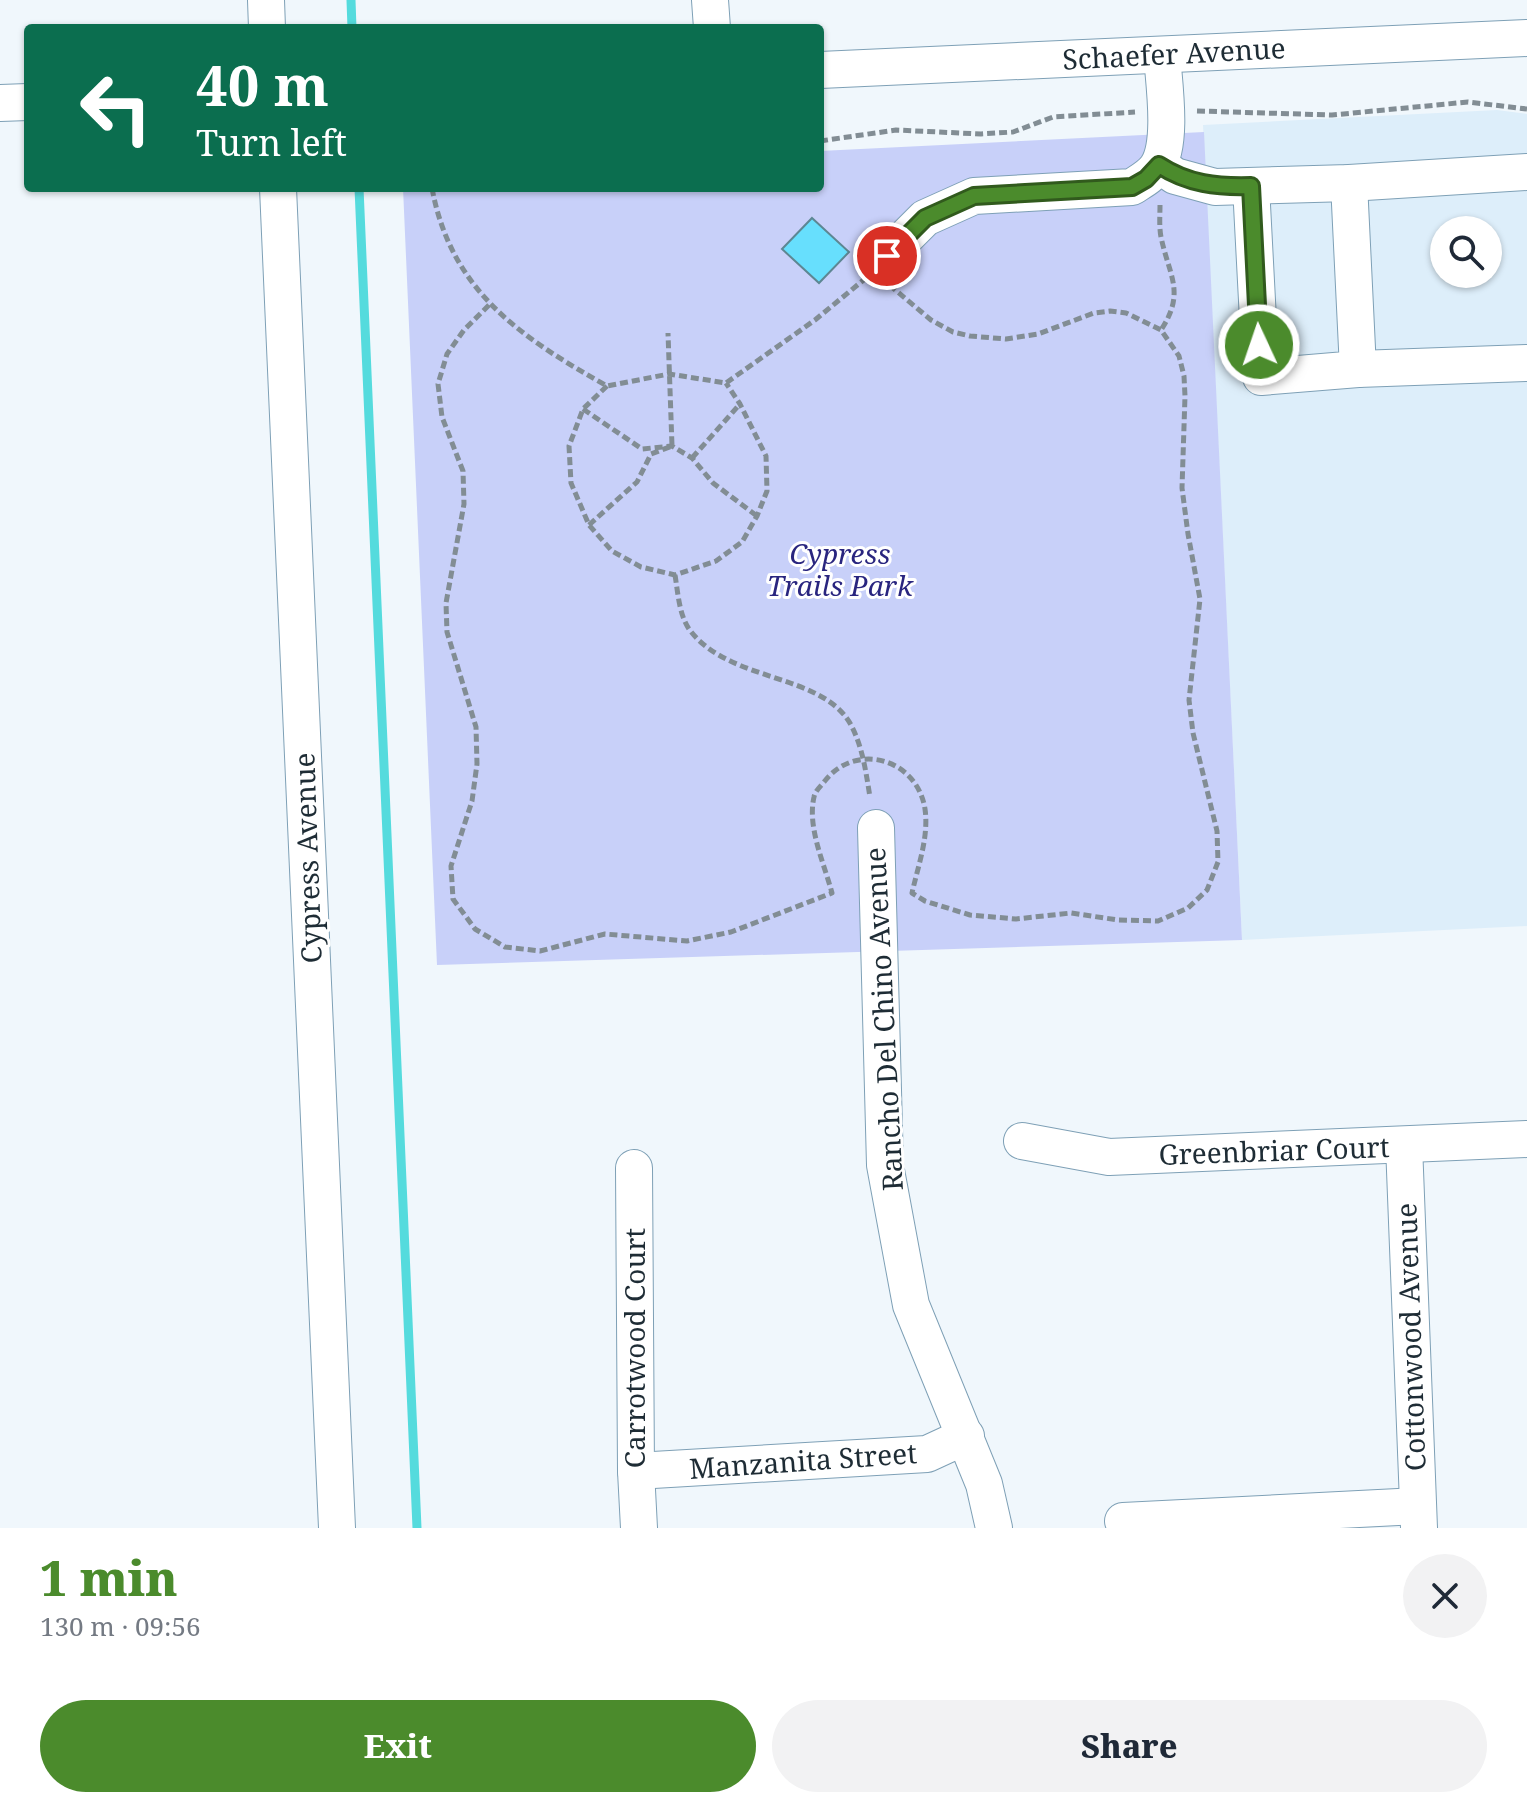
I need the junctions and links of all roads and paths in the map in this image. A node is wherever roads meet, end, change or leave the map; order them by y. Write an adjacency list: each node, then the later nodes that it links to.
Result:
1 (266, 0): 3 (street)
2 (710, 0): 4 (street)
3 (267, 24)
4 (712, 24)
5 (1527, 38): 6 (street, Schaefer Avenue)
6 (1162, 55): 7 (street, Schaefer Avenue); 10 (street)
7 (824, 70)
8 (24, 102): 9 (street)
9 (0, 103)
10 (1167, 170): 13 (street); 16 (street); 18 (path)
11 (1527, 172): 12 (street)
12 (1349, 183): 13 (street); 21 (street)
13 (1251, 186): 21 (street)
14 (278, 192): 42 (street, Cypress Avenue)
15 (433, 192): 17 (path)
16 (880, 264): 18 (path); 23 (path)
17 (489, 305): 24 (path); 32 (path)
18 (1161, 330): 32 (path)
19 (668, 333): 22 (path)
20 (1527, 363): 21 (street)
21 (1358, 369)
22 (669, 374): 23 (path); 24 (path); 27 (path)
23 (726, 383): 25 (path)
24 (607, 386): 26 (path)
25 (740, 404): 28 (path); 29 (path)
26 (583, 409): 27 (path); 30 (path)
27 (672, 446): 28 (path); 30 (path)
28 (692, 458): 29 (path)
29 (757, 516): 31 (path)
30 (589, 525): 31 (path)
31 (675, 575): 32 (path)
32 (863, 757): 33 (path)
33 (876, 828): 38 (street, Rancho Del Chino Avenue)
34 (1527, 1139): 36 (street, Greenbriar Court)
35 (1022, 1141): 36 (street, Greenbriar Court)
36 (1404, 1145): 40 (street, Cottonwood Avenue)
37 (634, 1168): 39 (street, Carrotwood Court)
38 (966, 1436): 39 (street, Manzanita Street); 44 (street, Rancho Del Chino Avenue)
39 (636, 1471): 43 (street, Carrotwood Court)
40 (1418, 1517): 41 (street)
41 (1123, 1521)
42 (337, 1528)
43 (639, 1528)
44 (994, 1528)

